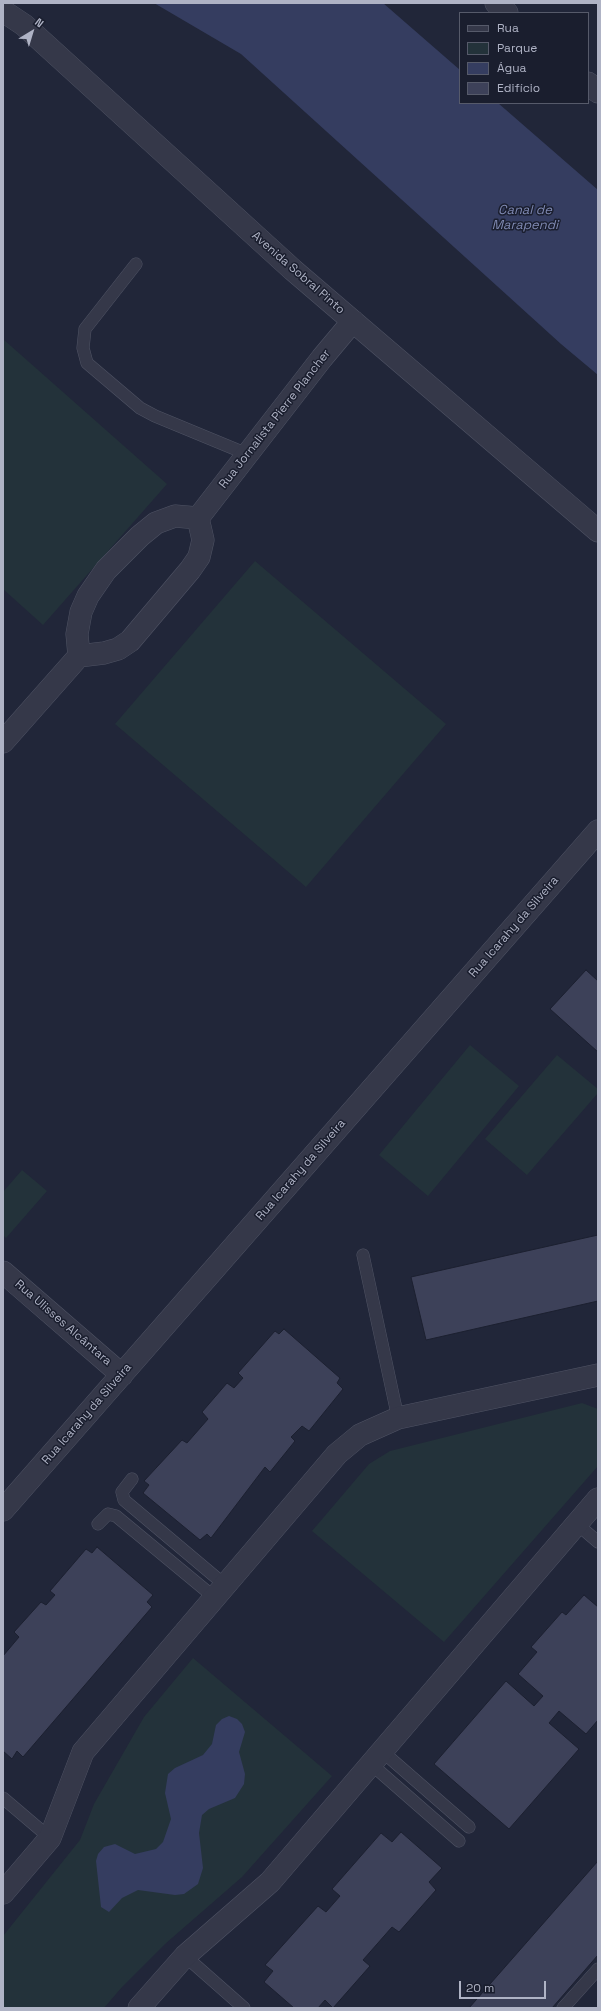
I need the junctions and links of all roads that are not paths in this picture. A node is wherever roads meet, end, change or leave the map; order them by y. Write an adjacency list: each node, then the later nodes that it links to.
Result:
1 (496, 3): 3 (street)
2 (3, 11): 7 (street, Avenida Sobral Pinto)
3 (506, 12)
4 (589, 84): 5 (street)
5 (598, 92)
6 (136, 264): 8 (lane)
7 (354, 321): 8 (street, Rua Jornalista Pierre Plancher); 10 (street, Avenida Sobral Pinto)
8 (247, 454): 9 (street, Rua Jornalista Pierre Plancher)
9 (198, 518): 11 (street); 11 (street)
10 (598, 531)
11 (79, 656): 12 (street)
12 (3, 742)
13 (598, 831): 16 (street, Rua Icarahy da Silveira)
14 (364, 1255): 18 (lane)
15 (3, 1272): 16 (street, Rua Ulisses Alcântara)
16 (122, 1375): 21 (street, Rua Icarahy da Silveira)
17 (598, 1375): 18 (street)
18 (398, 1418): 25 (street)
19 (132, 1479): 25 (lane)
20 (598, 1499): 23 (street)
21 (3, 1510)
22 (98, 1524): 25 (lane)
23 (576, 1524): 24 (lane); 26 (street)
24 (598, 1542)
25 (220, 1591): 29 (street)
26 (377, 1758): 28 (lane); 30 (lane); 32 (street)
27 (3, 1798): 29 (lane)
28 (469, 1827)
29 (50, 1838): 31 (street)
30 (459, 1841)
31 (3, 1893)
32 (185, 1956): 34 (street); 35 (lane)
33 (598, 1969): 36 (lane)
34 (139, 2008)
35 (244, 2008)
36 (563, 2008)

